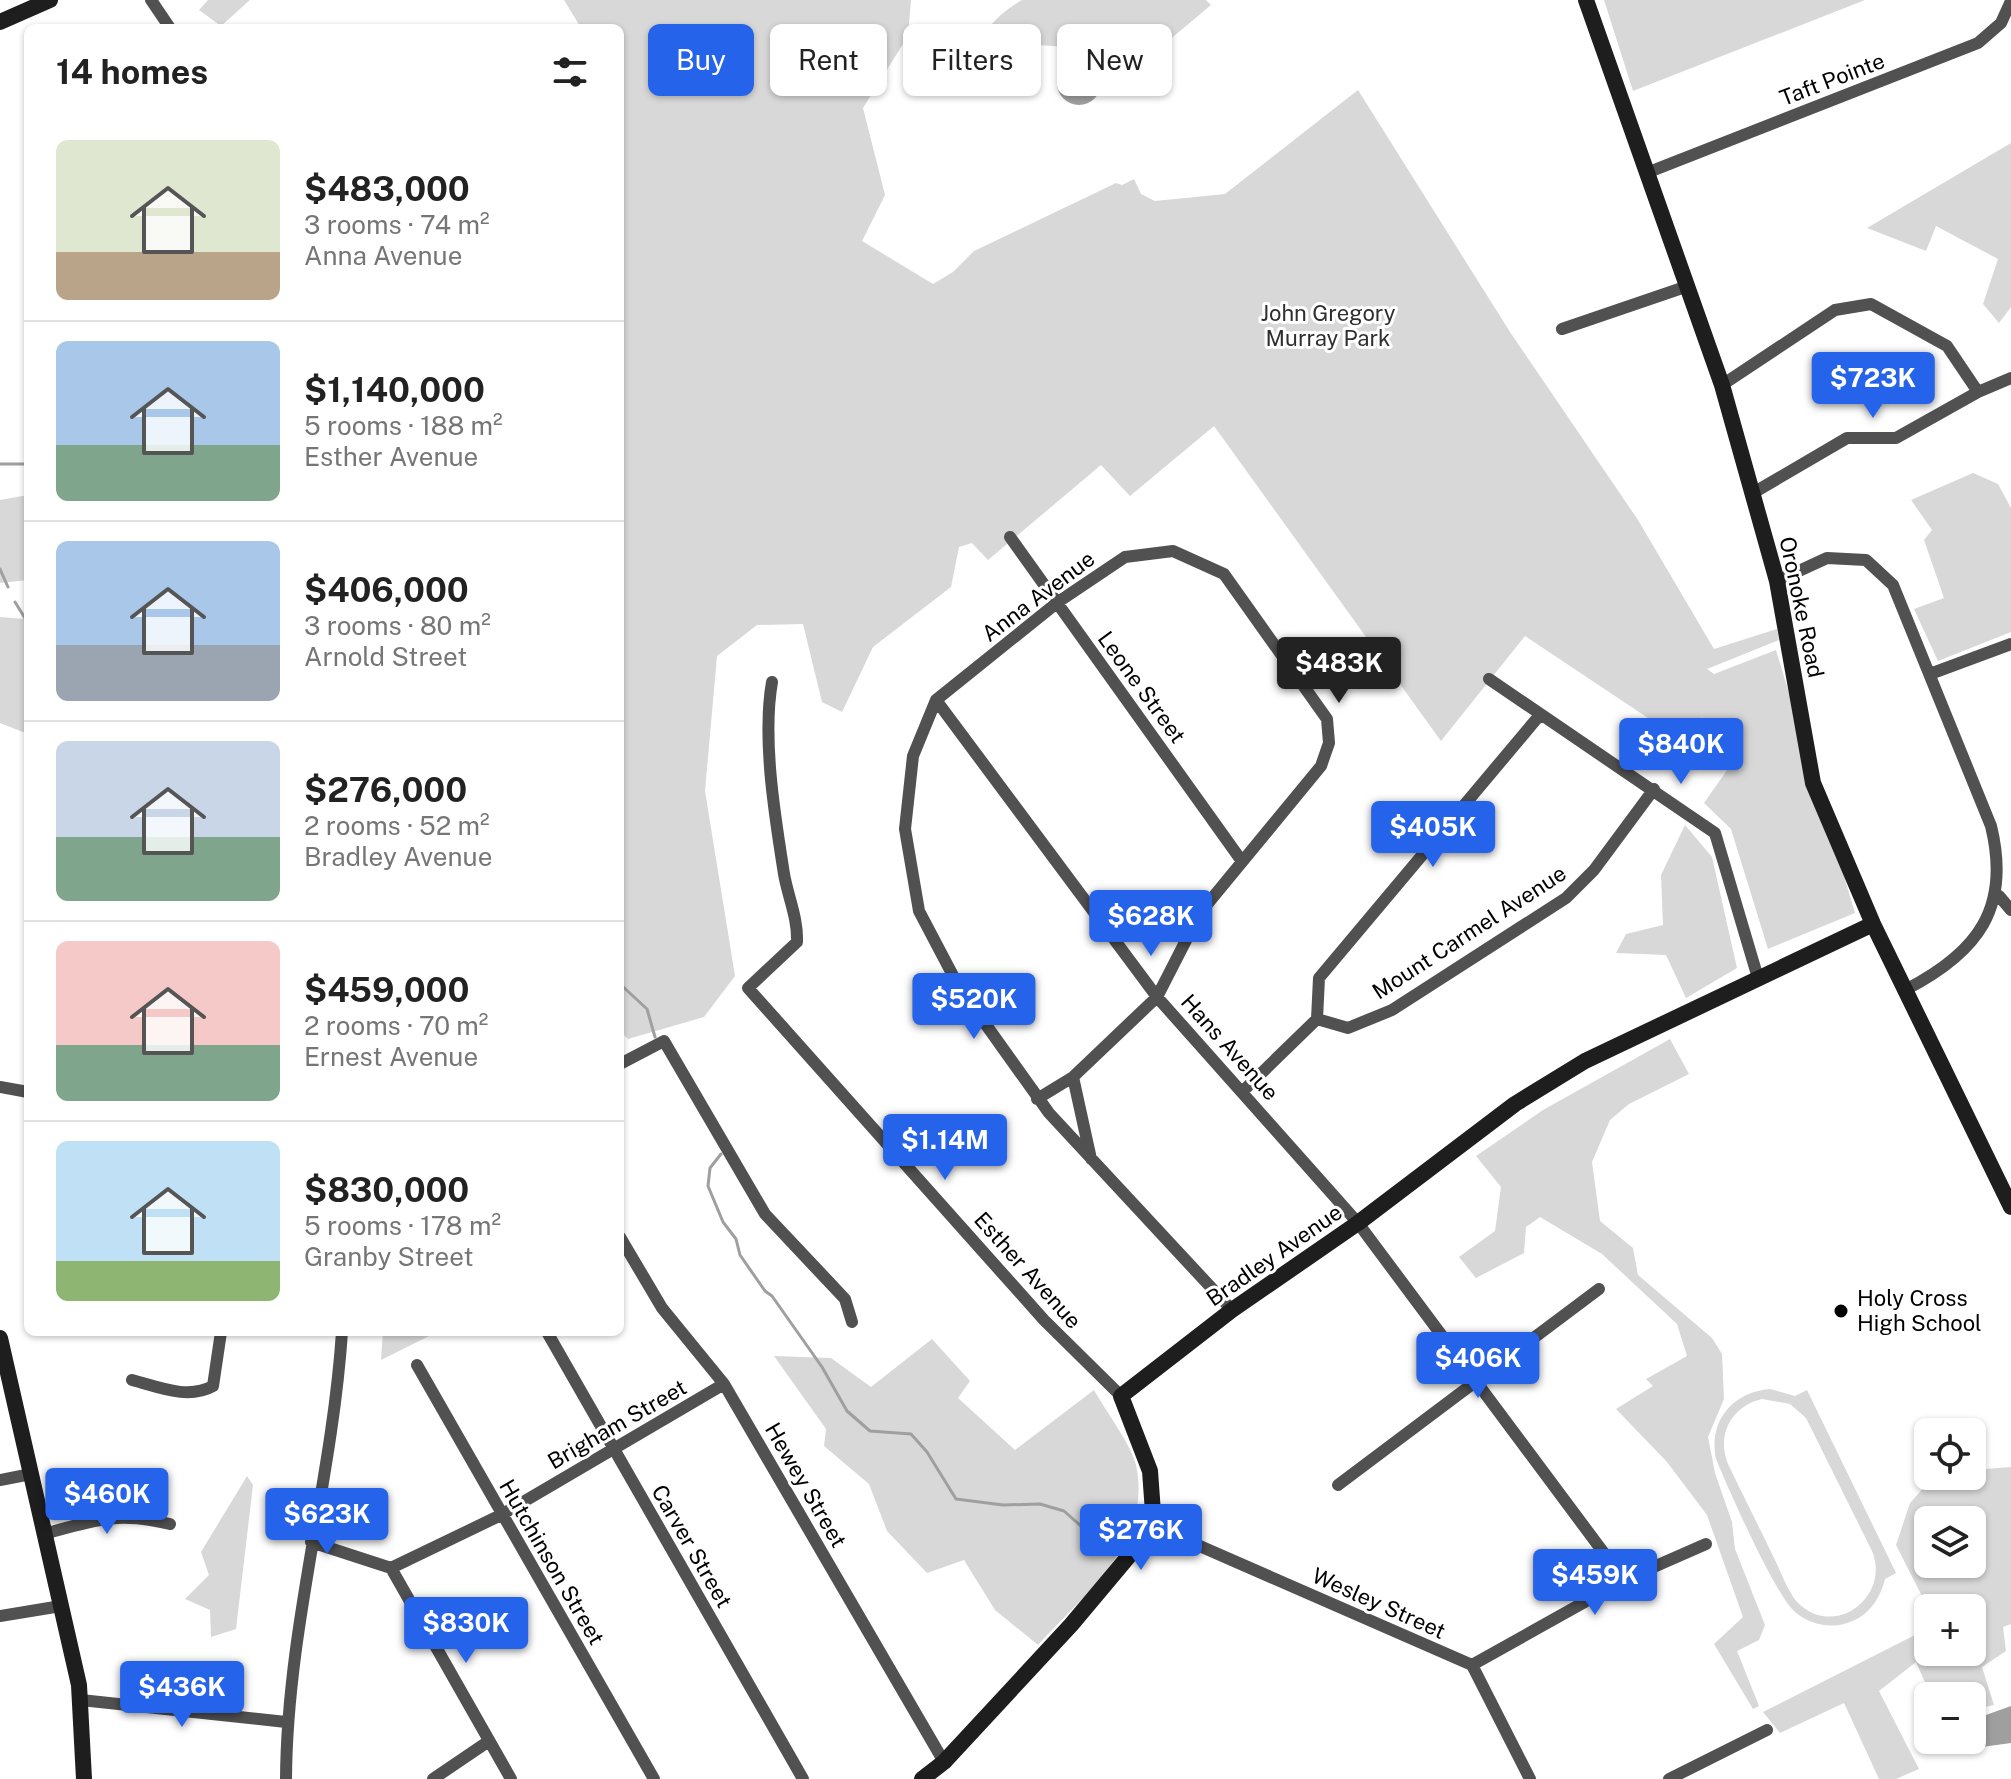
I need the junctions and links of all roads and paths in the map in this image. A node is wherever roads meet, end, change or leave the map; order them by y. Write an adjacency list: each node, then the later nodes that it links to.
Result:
1 (50, 0): 5 (street)
2 (151, 0): 6 (street)
3 (1586, 0): 7 (street, Oronoke Road)
4 (2011, 1): 7 (street, Taft Pointe)
5 (0, 22)
6 (167, 24)
7 (1649, 172): 8 (street, Oronoke Road)
8 (1688, 286): 9 (street); 11 (street, Oronoke Road)
9 (1562, 329)
10 (2011, 378): 12 (street)
11 (1722, 385): 12 (street); 13 (street, Oronoke Road)
12 (1978, 392): 13 (street)
13 (1753, 493): 15 (street, Oronoke Road)
14 (1010, 537): 16 (street, Leone Street)
15 (1777, 581): 18 (street); 27 (street, Oronoke Road)
16 (1058, 602): 21 (street, Anna Avenue); 24 (street, Leone Street); 24 (street, Anna Avenue)
17 (2011, 644): 18 (street)
18 (1930, 674): 25 (street)
19 (1489, 679): 22 (street)
20 (772, 682): 53 (street, Esther Avenue)
21 (936, 700): 30 (street, Hans Avenue); 37 (street, Anna Avenue)
22 (1539, 716): 23 (street); 31 (street)
23 (1654, 789): 28 (street); 31 (street, Mount Carmel Avenue)
24 (1241, 860): 30 (street, Anna Avenue)
25 (1999, 896): 26 (street); 29 (street)
26 (2011, 910)
27 (1873, 924): 28 (street, Bradley Avenue); 29 (street, Oronoke Road)
28 (1758, 978): 40 (street, Bradley Avenue)
29 (1907, 989): 39 (street, Oronoke Road)
30 (1157, 997): 33 (street, Anna Avenue); 35 (street, Hans Avenue)
31 (1317, 1019): 35 (street)
32 (624, 1062): 44 (street)
33 (1073, 1077): 37 (street, Anna Avenue); 38 (street)
34 (0, 1087): 36 (street)
35 (1244, 1090): 40 (street, Hans Avenue)
36 (24, 1091)
37 (1037, 1099): 38 (street, Anna Avenue)
38 (1091, 1159): 43 (street, Anna Avenue)
39 (2011, 1207)
40 (1358, 1223): 43 (street, Bradley Avenue); 50 (street, Hans Avenue)
41 (624, 1244): 52 (street, Hewey Street)
42 (1599, 1289): 50 (street)
43 (1232, 1310): 53 (street, Bradley Avenue)
44 (852, 1322)
45 (220, 1336): 51 (street)
46 (342, 1336): 62 (street)
47 (549, 1336): 54 (street, Carver Street)
48 (1, 1346): 55 (street)
49 (417, 1365): 58 (street, Hutchinson Street)
50 (1477, 1378): 57 (street); 65 (street, Hans Avenue)
51 (132, 1380)
52 (724, 1384): 54 (street, Brigham Street); 73 (street, Hewey Street)
53 (1121, 1396): 60 (street)
54 (613, 1449): 58 (street, Brigham Street); 79 (street, Carver Street)
55 (31, 1474): 56 (street); 61 (street)
56 (0, 1480)
57 (1338, 1485)
58 (501, 1515): 64 (street, Brigham Street); 78 (street, Hutchinson Street)
59 (170, 1524): 61 (street)
60 (1154, 1526): 68 (street, Wesley Street); 73 (street)
61 (44, 1534): 66 (street)
62 (311, 1542): 64 (street); 70 (street)
63 (1706, 1544): 65 (street)
64 (391, 1568): 72 (street)
65 (1624, 1580): 68 (street)
66 (61, 1606): 67 (street); 69 (street)
67 (0, 1616)
68 (1472, 1665): 81 (street)
69 (81, 1700): 70 (street); 74 (street)
70 (286, 1722): 75 (street)
71 (1767, 1730): 82 (street)
72 (489, 1741): 76 (street); 77 (street)
73 (944, 1762): 80 (street)
74 (84, 1779)
75 (286, 1779)
76 (433, 1779)
77 (511, 1779)
78 (654, 1779)
79 (803, 1779)
80 (923, 1779)
81 (1530, 1779)
82 (1669, 1779)

